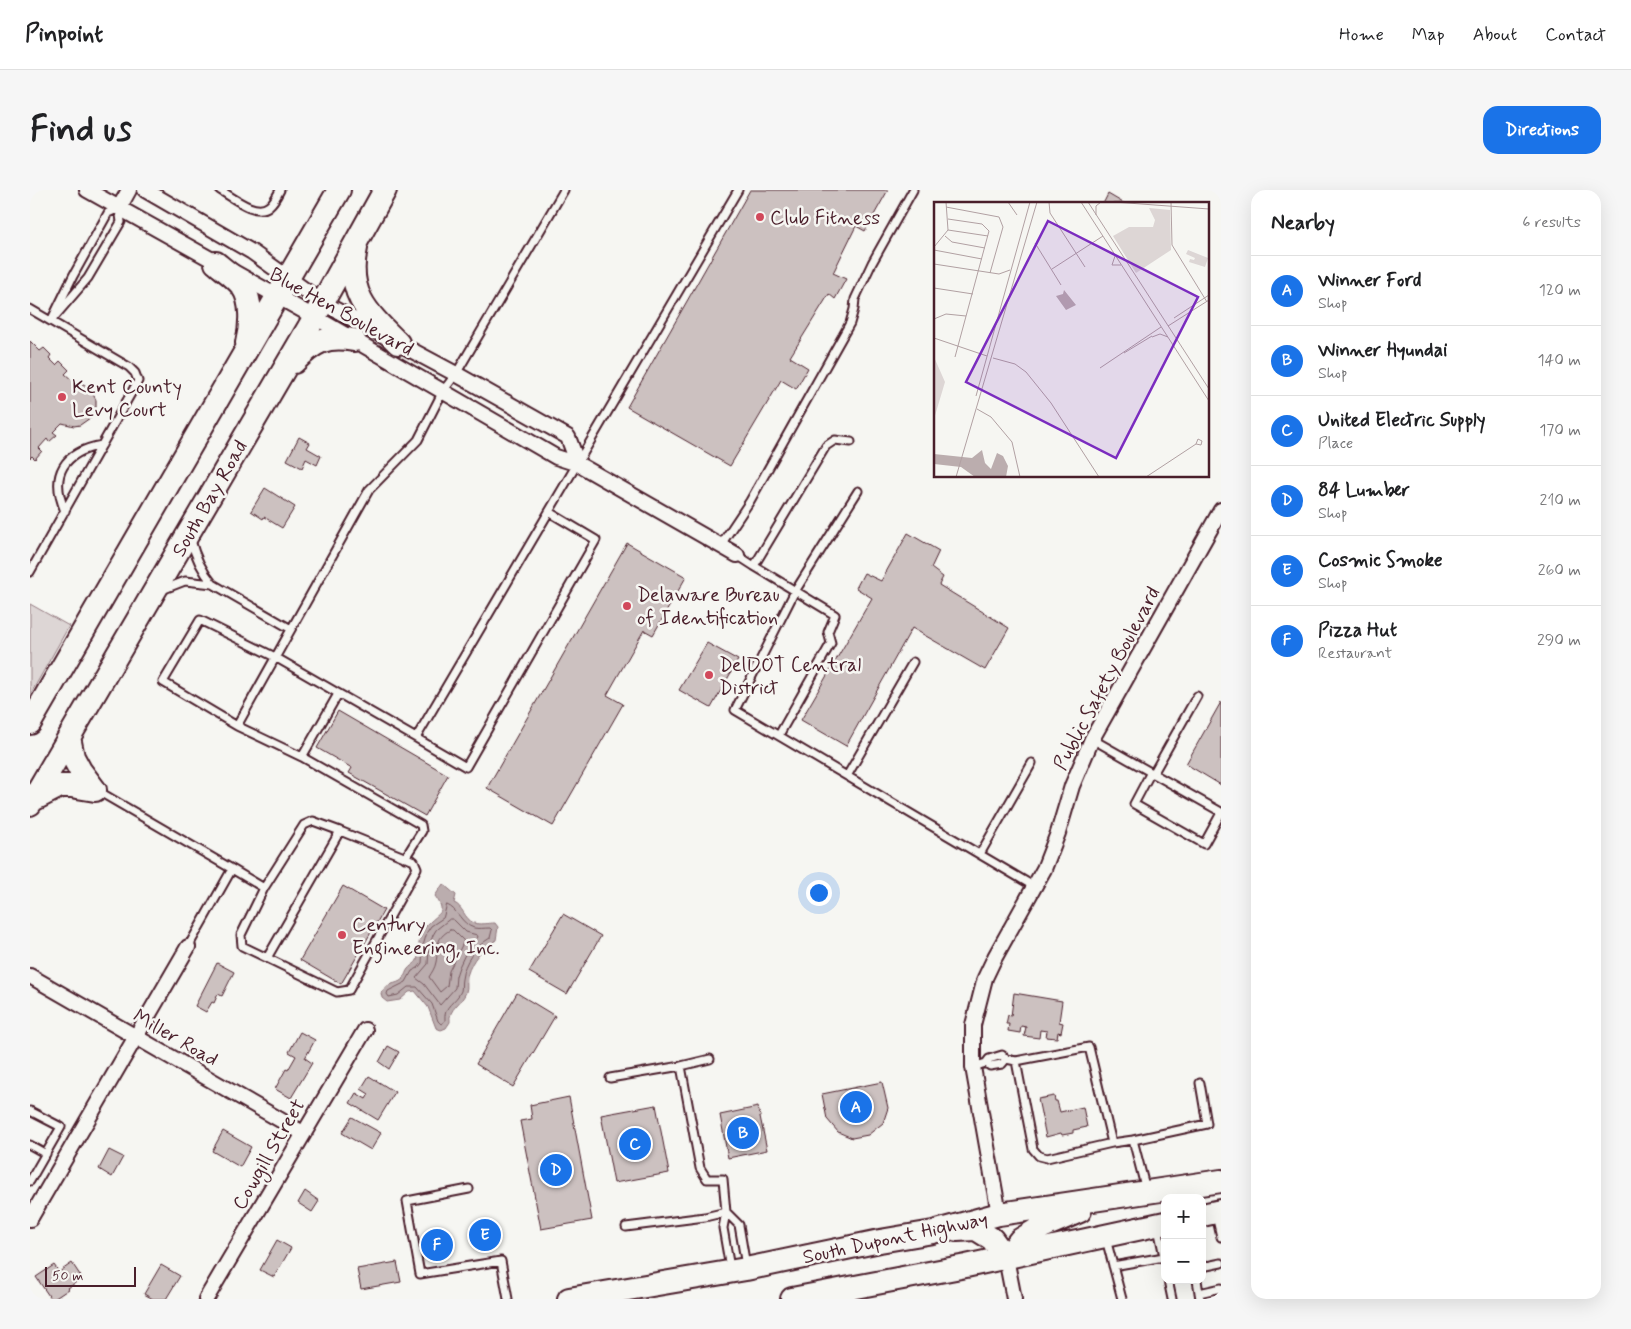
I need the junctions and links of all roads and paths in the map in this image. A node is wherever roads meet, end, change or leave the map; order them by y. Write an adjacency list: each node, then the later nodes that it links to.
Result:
1 (87, 190): 11 (street, Blue Hen Boulevard)
2 (129, 190): 11 (street)
3 (145, 190): 14 (street, Blue Hen Boulevard)
4 (220, 190): 5 (lane)
5 (280, 190)
6 (339, 190): 14 (highway, South Bay Road)
7 (385, 190): 12 (highway, South Bay Road)
8 (564, 190): 22 (lane)
9 (738, 190): 27 (lane)
10 (913, 190): 33 (lane)
11 (119, 208): 13 (street, Blue Hen Boulevard); 18 (lane); 18 (lane)
12 (358, 240): 17 (highway, South Bay Road); 20 (highway)
13 (216, 263): 15 (street, Blue Hen Boulevard); 21 (highway)
14 (288, 278): 15 (highway, South Bay Road); 17 (street, Blue Hen Boulevard)
15 (277, 298): 17 (street, Blue Hen Boulevard); 21 (highway, South Bay Road)
16 (30, 309): 18 (lane)
17 (318, 310): 19 (street, Blue Hen Boulevard); 20 (street, Blue Hen Boulevard); 23 (highway, South Bay Road)
18 (51, 321): 26 (lane)
19 (354, 340): 23 (highway); 24 (street, Blue Hen Boulevard)
20 (398, 343): 22 (street, Blue Hen Boulevard)
21 (243, 356): 45 (highway, South Bay Road)
22 (456, 374): 24 (lane); 27 (street, Blue Hen Boulevard)
23 (280, 377): 32 (highway, South Bay Road)
24 (443, 391): 27 (street, Blue Hen Boulevard); 40 (lane)
25 (851, 442): 35 (lane)
26 (102, 446): 30 (lane); 30 (lane)
27 (578, 464): 31 (lane); 33 (street, Blue Hen Boulevard)
28 (858, 491): 38 (lane)
29 (1221, 510): 50 (street, Public Safety Boulevard)
30 (65, 511): 36 (lane)
31 (549, 512): 49 (lane); 49 (lane)
32 (189, 531): 37 (lane); 39 (highway, South Bay Road)
33 (720, 546): 34 (street, Blue Hen Boulevard)
34 (737, 555): 35 (lane)
35 (754, 566): 38 (lane)
36 (30, 572)
37 (213, 584): 39 (lane); 40 (lane)
38 (795, 592): 47 (lane); 47 (lane)
39 (152, 596): 48 (highway, South Bay Road)
40 (291, 629): 41 (lane)
41 (275, 657): 43 (lane); 46 (lane); 46 (lane)
42 (913, 662): 54 (lane)
43 (338, 694): 49 (lane); 51 (lane)
44 (1197, 696): 53 (lane)
45 (30, 723)
46 (237, 726): 51 (lane)
47 (779, 735): 54 (lane)
48 (69, 737): 55 (highway); 56 (highway, South Bay Road)
49 (416, 738)
50 (1092, 739): 53 (lane); 62 (street, Public Safety Boulevard)
51 (302, 757): 60 (lane)
52 (1032, 763): 59 (lane)
53 (1152, 773): 57 (lane); 57 (lane)
54 (847, 776): 59 (lane)
55 (95, 790): 56 (highway); 61 (lane)
56 (31, 802)
57 (1221, 812)
58 (340, 831): 60 (lane); 63 (lane); 65 (lane)
59 (980, 854): 62 (lane)
60 (405, 858): 65 (lane)
61 (232, 869): 63 (lane); 64 (lane)
62 (1035, 887): 71 (street, Public Safety Boulevard)
63 (264, 888): 65 (lane)
64 (188, 947): 68 (street)
65 (267, 958)
66 (30, 976): 68 (street, Miller Road)
67 (365, 1030): 76 (street, Cowgill Street)
68 (135, 1037): 76 (street, Miller Road); 88 (street)
69 (710, 1059): 72 (lane)
70 (1016, 1061): 71 (lane); 78 (lane); 78 (lane)
71 (979, 1065): 87 (street, Public Safety Boulevard)
72 (681, 1066): 73 (lane); 85 (lane)
73 (610, 1078)
74 (1200, 1083): 77 (lane)
75 (30, 1111): 80 (lane)
76 (303, 1133): 106 (street, Cowgill Street)
77 (1133, 1140): 78 (lane); 84 (lane)
78 (1112, 1144)
79 (30, 1145): 80 (lane)
80 (46, 1154): 81 (lane)
81 (30, 1180)
82 (1221, 1181): 84 (highway, South Dupont Highway)
83 (469, 1188): 107 (lane)
84 (1145, 1193): 87 (highway, South Dupont Highway); 95 (highway)
85 (726, 1212): 90 (lane); 102 (lane); 102 (lane)
86 (1213, 1213): 93 (lane)
87 (999, 1214): 91 (highway, South Dupont Highway); 94 (highway); 95 (highway)
88 (30, 1219)
89 (1161, 1224): 92 (highway)
90 (626, 1227)
91 (933, 1232): 94 (highway); 102 (highway, South Dupont Highway)
92 (1105, 1236): 95 (highway); 100 (lane)
93 (1221, 1236)
94 (992, 1239): 96 (highway); 99 (highway)
95 (1029, 1246): 96 (highway)
96 (1006, 1258): 99 (highway, South Dupont Highway); 110 (street)
97 (1161, 1260): 100 (lane)
98 (1221, 1263): 101 (lane)
99 (966, 1266): 109 (highway, South Dupont Highway)
100 (1114, 1266): 111 (lane)
101 (1206, 1266)
102 (738, 1270): 108 (highway, South Dupont Highway)
103 (1169, 1284): 112 (lane)
104 (1221, 1288): 105 (lane)
105 (1200, 1296)
106 (206, 1299)
107 (508, 1299)
108 (569, 1299)
109 (792, 1299)
110 (1014, 1299)
111 (1122, 1299)
112 (1172, 1299)

